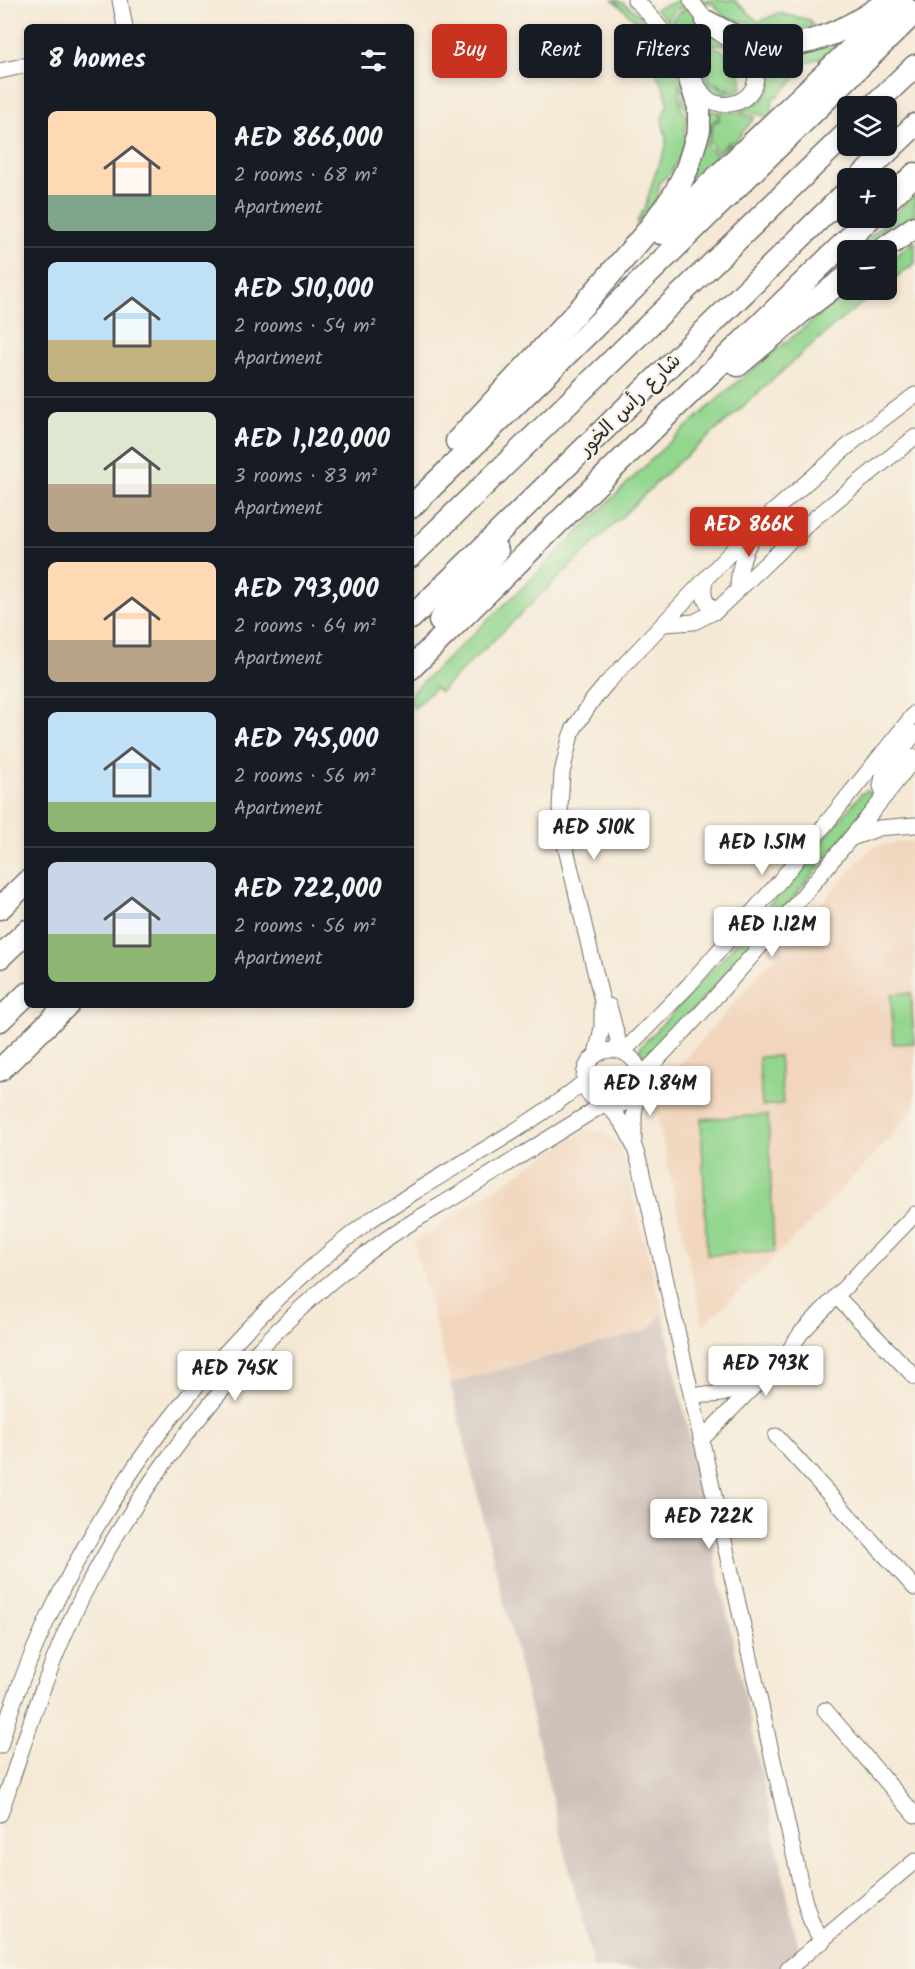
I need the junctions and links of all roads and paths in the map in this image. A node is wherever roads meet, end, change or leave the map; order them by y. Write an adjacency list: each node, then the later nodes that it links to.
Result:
1 (120, 0): 8 (street)
2 (635, 0): 9 (street)
3 (691, 0): 7 (street)
4 (890, 0): 7 (highway)
5 (902, 0): 30 (highway)
6 (915, 12): 23 (highway)
7 (707, 22): 10 (street)
8 (124, 24)
9 (657, 24)
10 (709, 24)
11 (711, 26): 17 (street)
12 (915, 33): 23 (highway)
13 (24, 66): 15 (street)
14 (915, 66): 18 (highway)
15 (0, 71)
16 (690, 78): 30 (highway)
17 (694, 78)
18 (884, 96)
19 (915, 125): 21 (highway)
20 (837, 143): 38 (highway)
21 (870, 168)
22 (915, 174): 24 (highway)
23 (743, 180): 36 (highway)
24 (897, 191)
25 (837, 202): 34 (highway, شارع رأس الخور)
26 (915, 227): 28 (highway)
27 (860, 228): 32 (highway)
28 (896, 240)
29 (837, 284): 32 (highway)
30 (588, 300): 35 (highway)
31 (915, 395): 37 (street)
32 (664, 418): 45 (highway)
33 (915, 437): 40 (street)
34 (565, 467): 42 (highway, شارع رأس الخور); 44 (highway)
35 (414, 503)
36 (414, 504)
37 (759, 525): 39 (street); 40 (street)
38 (414, 553)
39 (705, 580): 41 (street); 43 (street)
40 (738, 590): 41 (street)
41 (716, 611): 43 (street)
42 (414, 615)
43 (664, 624): 47 (street)
44 (414, 653)
45 (414, 665)
46 (915, 713): 50 (street)
47 (580, 721): 60 (street); 61 (street)
48 (915, 733): 50 (street)
49 (915, 757): 50 (street)
50 (880, 781): 52 (street); 60 (street)
51 (915, 825): 52 (street)
52 (849, 839): 64 (street)
53 (24, 885): 54 (highway)
54 (0, 908)
55 (24, 934): 56 (highway)
56 (0, 957)
57 (24, 997): 59 (highway)
58 (64, 1008): 62 (highway)
59 (0, 1020)
60 (622, 1052): 61 (street); 64 (street)
61 (596, 1054): 63 (street)
62 (0, 1070)
63 (584, 1082): 65 (street); 76 (street)
64 (638, 1083): 65 (street); 66 (street)
65 (605, 1105): 66 (street); 77 (street)
66 (634, 1143): 71 (street)
67 (915, 1214): 68 (street)
68 (836, 1296): 69 (street); 70 (street)
69 (801, 1333): 71 (street); 73 (street)
70 (915, 1377)
71 (691, 1395): 73 (street)
72 (776, 1436): 74 (street)
73 (701, 1440): 80 (street)
74 (915, 1588)
75 (825, 1710): 78 (street)
76 (0, 1746)
77 (0, 1814)
78 (915, 1815)
79 (915, 1861): 80 (street)
80 (822, 1942): 81 (street)
81 (788, 1969)

